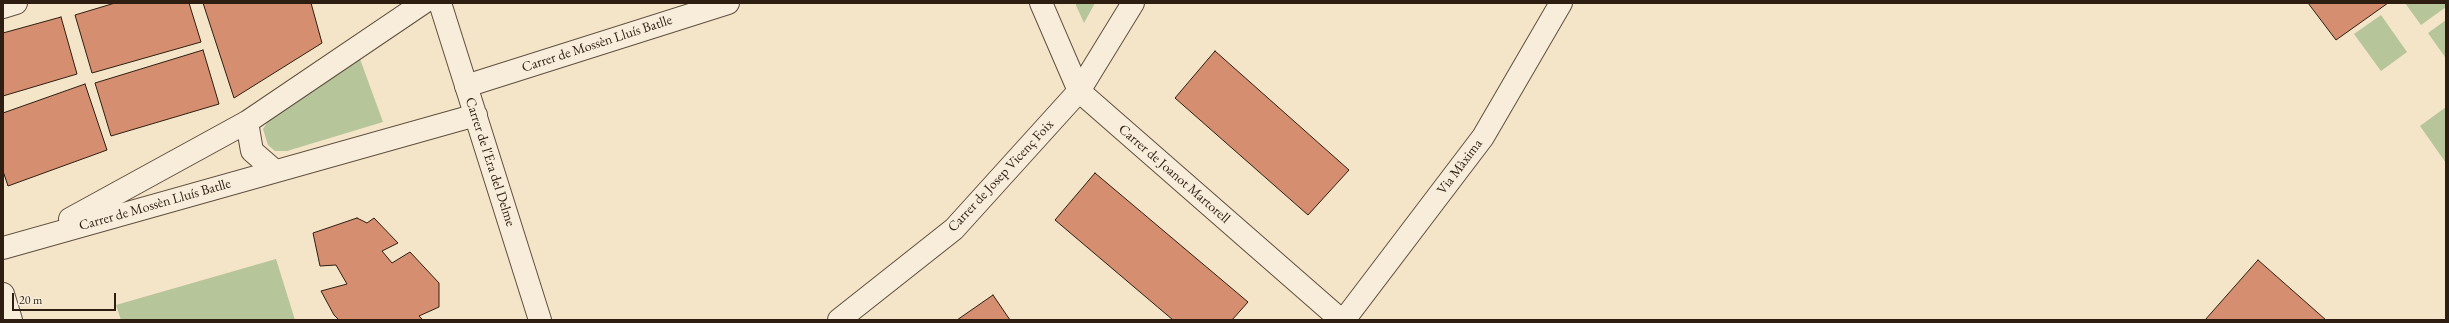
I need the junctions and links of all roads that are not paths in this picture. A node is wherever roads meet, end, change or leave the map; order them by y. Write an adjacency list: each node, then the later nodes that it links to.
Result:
1 (16, 3): 8 (street)
2 (423, 3): 12 (street, Carrer de Mossèn Lluís Batlle)
3 (440, 3): 9 (street, Carrer de l'Era del Delme)
4 (728, 3): 9 (street, Carrer de Mossèn Lluís Batlle)
5 (1041, 3): 10 (street, Carrer de Joanot Martorell)
6 (1133, 3): 10 (street, Carrer de Josep Vicenç Foix)
7 (1561, 3): 20 (street, Via Màxima)
8 (3, 7)
9 (466, 86): 11 (street, Carrer de l'Era del Delme)
10 (1079, 91): 19 (street, Carrer de Josep Vicenç Foix); 20 (street, Carrer de Joanot Martorell)
11 (476, 115): 13 (street, Carrer de Mossèn Lluís Batlle); 18 (street, Carrer de l'Era del Delme)
12 (247, 122): 13 (street); 14 (street, Carrer de Mossèn Lluís Batlle)
13 (275, 171): 14 (street, Carrer de Mossèn Lluís Batlle)
14 (36, 238): 15 (street, Carrer de Mossèn Lluís Batlle)
15 (3, 248)
16 (3, 294): 17 (street)
17 (11, 320)
18 (540, 320)
19 (839, 320)
20 (1342, 320)

